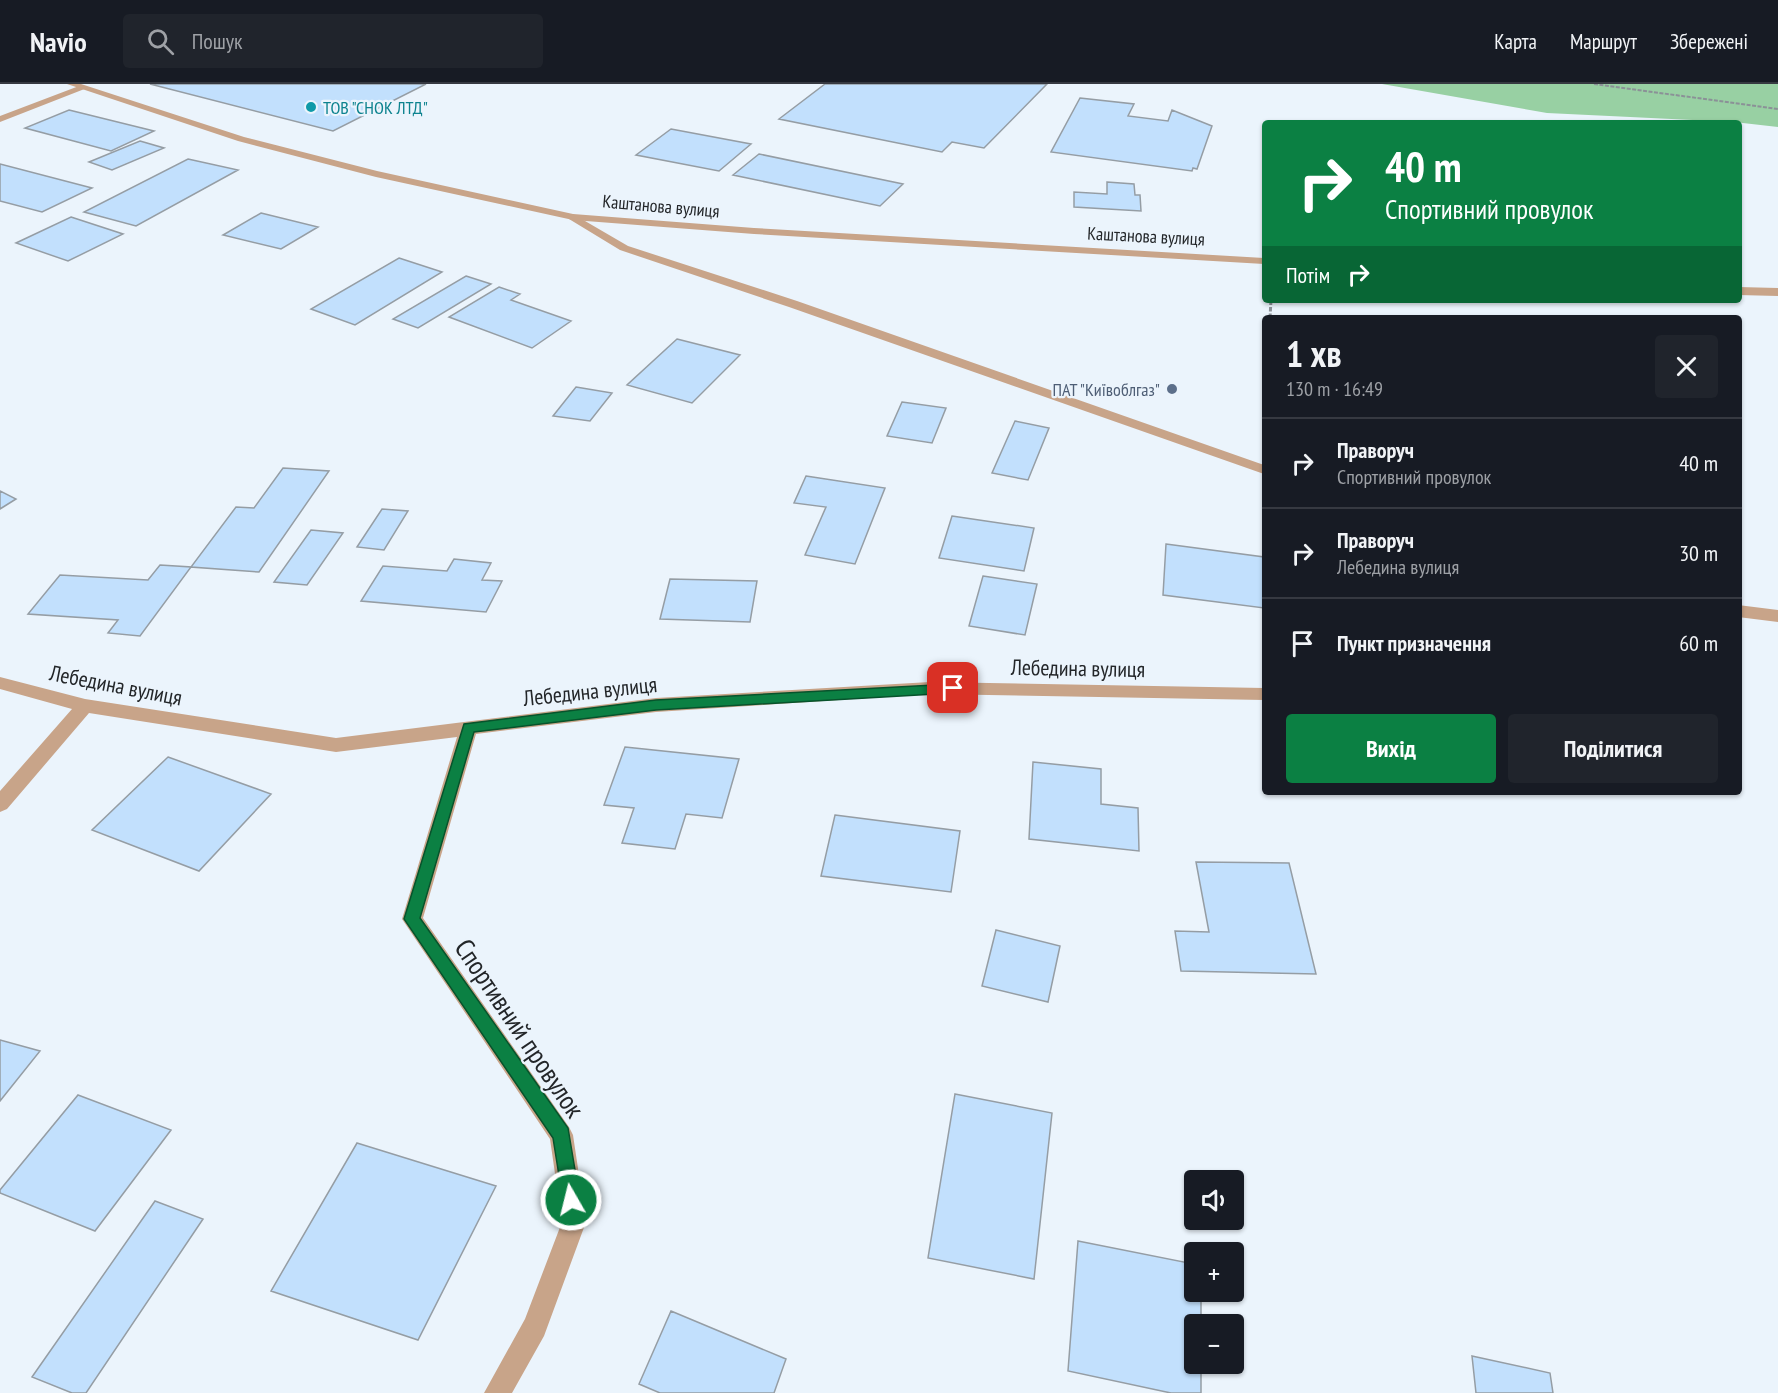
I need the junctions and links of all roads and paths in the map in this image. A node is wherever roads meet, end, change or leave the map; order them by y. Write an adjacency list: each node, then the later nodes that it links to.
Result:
1 (1594, 84): 3 (path)
2 (77, 86): 4 (street); 5 (street, Каштанова вулиця)
3 (1778, 109)
4 (0, 119)
5 (573, 216): 6 (street, Каштанова вулиця); 9 (street)
6 (1262, 261)
7 (1742, 291): 8 (street)
8 (1778, 292)
9 (1262, 469)
10 (1742, 612): 11 (street)
11 (1778, 616)
12 (0, 683): 14 (street, Лебедина вулиця)
13 (1262, 694): 15 (street, Лебедина вулиця)
14 (85, 706): 15 (street, Лебедина вулиця); 16 (street)
15 (469, 728): 17 (street, Спортивний провулок)
16 (0, 804)
17 (497, 1393)

